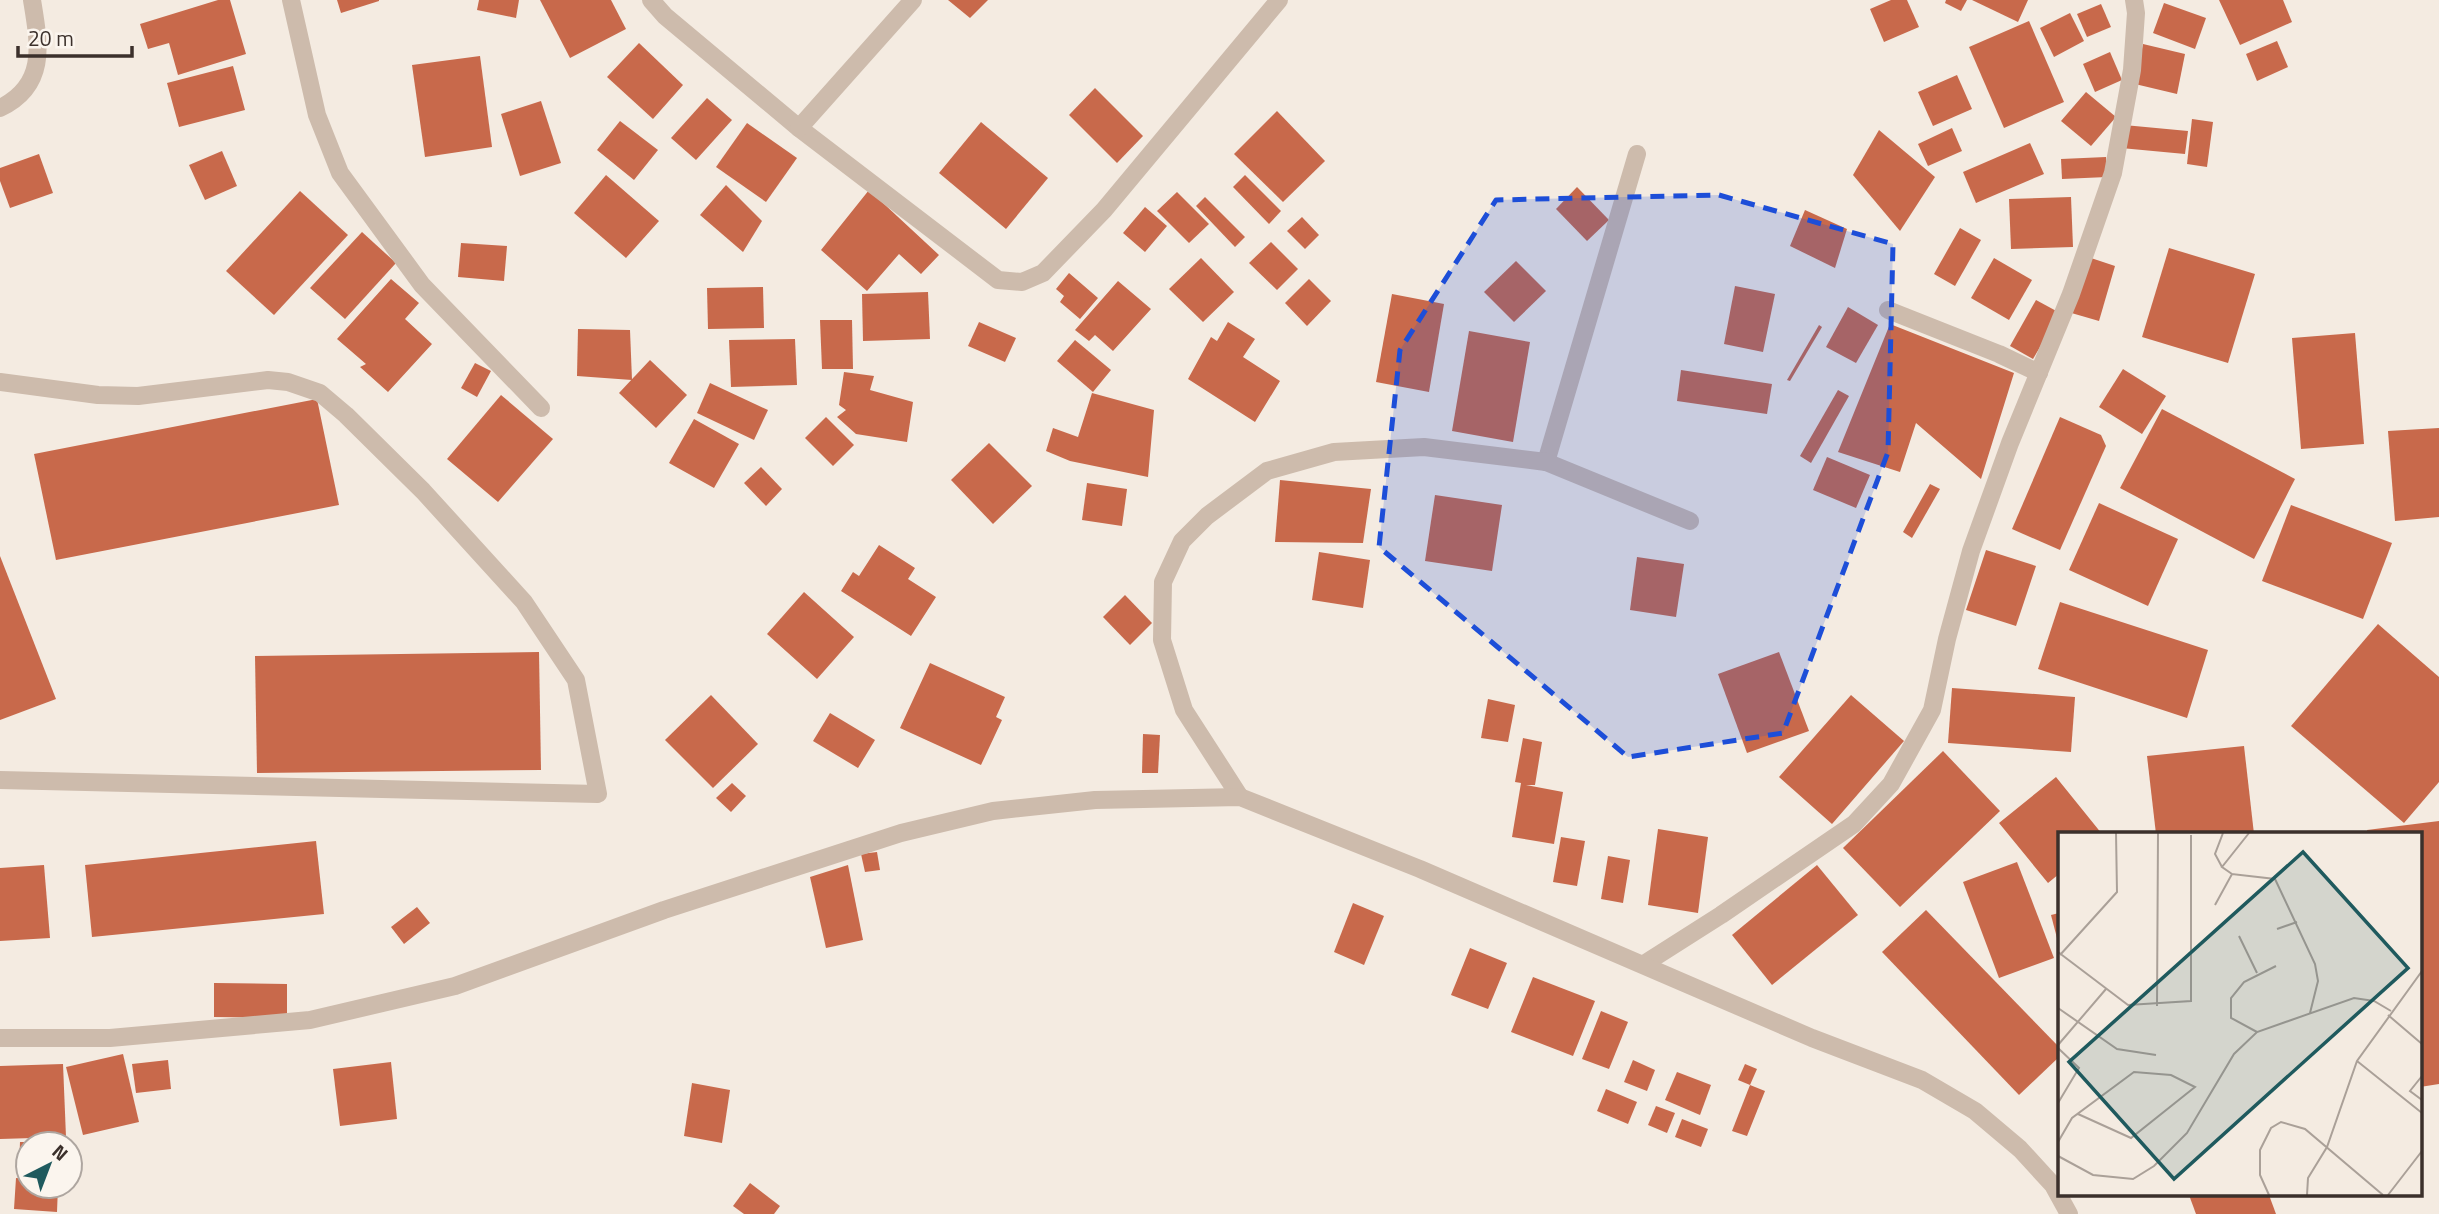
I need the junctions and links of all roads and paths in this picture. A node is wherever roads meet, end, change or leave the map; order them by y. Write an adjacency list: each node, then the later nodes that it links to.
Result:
1 (32, 0): 7 (street)
2 (291, 0): 13 (street)
3 (651, 0): 8 (street)
4 (913, 0): 8 (street)
5 (1279, 0): 8 (street)
6 (2134, 0): 11 (street)
7 (0, 107)
8 (799, 128)
9 (1637, 155): 14 (street)
10 (1888, 310): 11 (street)
11 (2039, 373): 18 (street)
12 (0, 382): 16 (street)
13 (541, 408)
14 (1546, 462): 15 (street); 17 (street)
15 (1690, 521)
16 (0, 780)
17 (1240, 797): 18 (street); 19 (street)
18 (1644, 964): 20 (street)
19 (0, 1038)
20 (2058, 1195)
21 (2059, 1196): 22 (street)
22 (2068, 1214)

